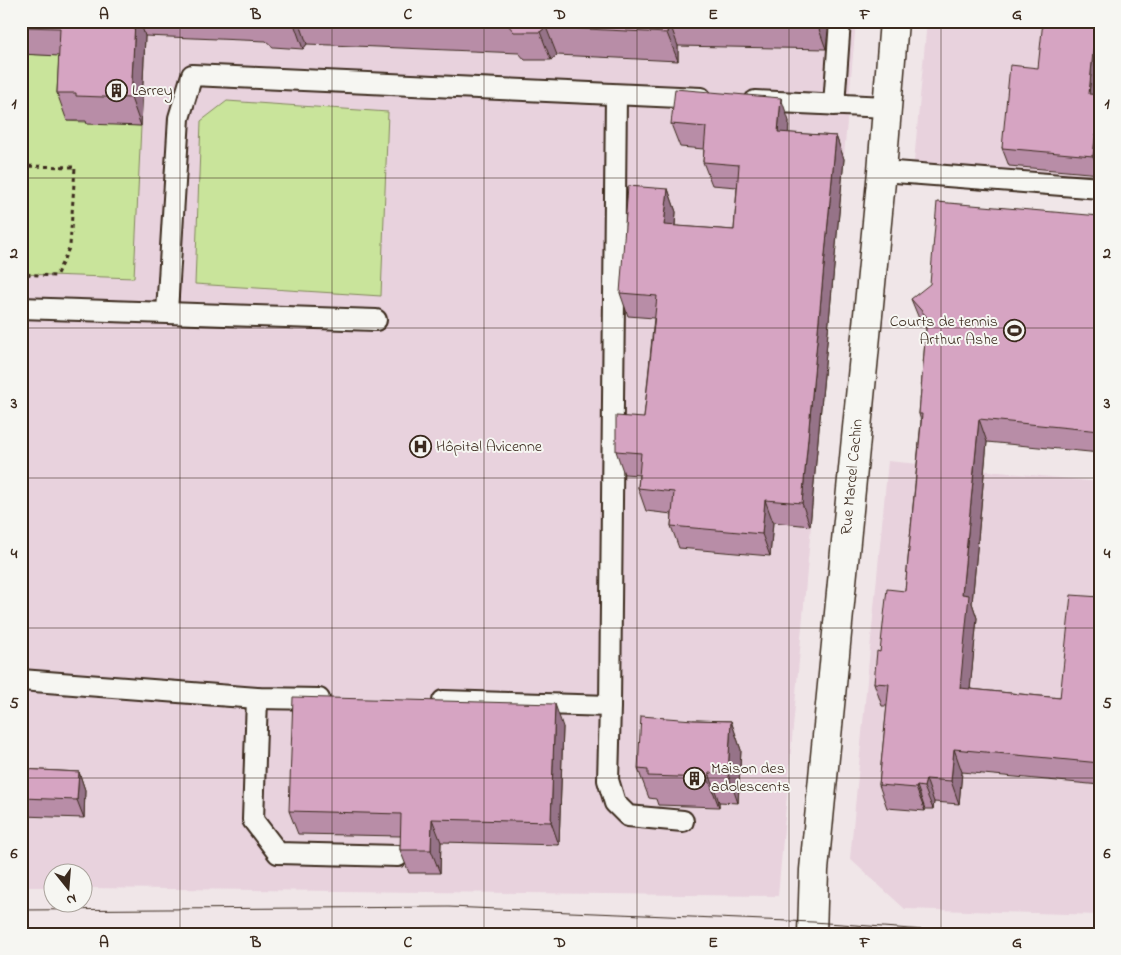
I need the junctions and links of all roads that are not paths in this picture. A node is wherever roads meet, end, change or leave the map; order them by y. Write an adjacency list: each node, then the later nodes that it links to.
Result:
1 (840, 21): 4 (lane)
2 (894, 21): 5 (street, Rue Marcel Cachin)
3 (616, 94): 4 (lane); 9 (lane); 15 (lane)
4 (834, 105): 5 (lane)
5 (888, 107): 6 (street, Rue Marcel Cachin)
6 (882, 171): 7 (lane); 18 (street, Rue Marcel Cachin)
7 (1100, 188)
8 (21, 308): 9 (lane)
9 (167, 312): 10 (lane)
10 (376, 320)
11 (21, 680): 12 (lane)
12 (257, 698): 13 (lane); 17 (lane)
13 (333, 699)
14 (426, 700): 15 (lane)
15 (610, 706): 16 (lane)
16 (683, 821)
17 (398, 856)
18 (812, 934)

